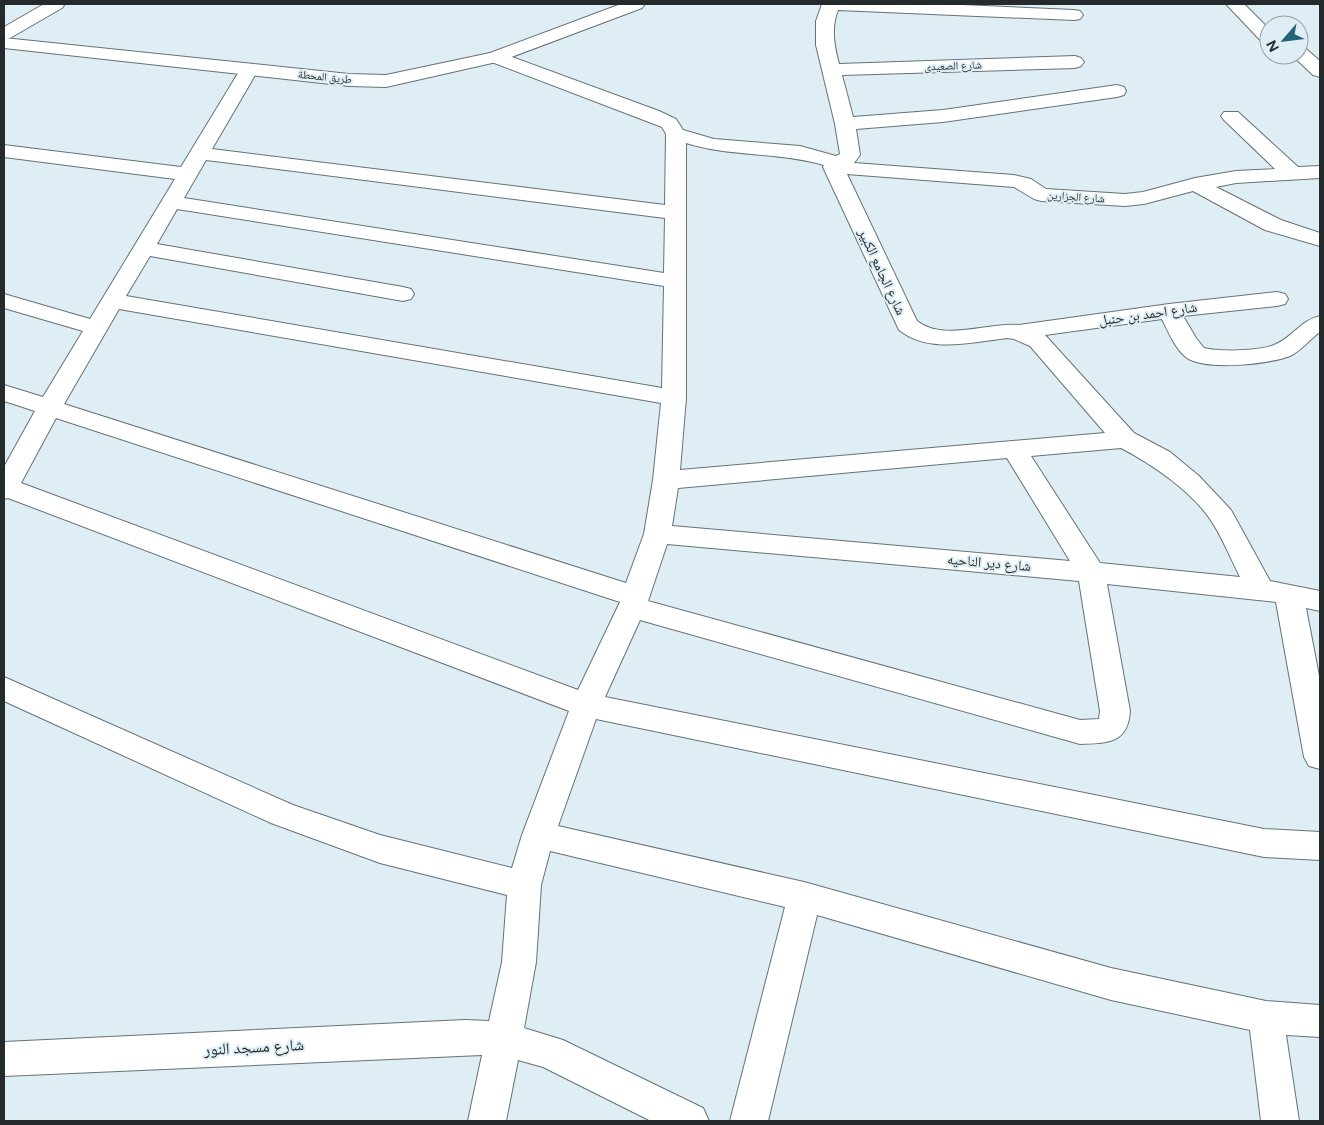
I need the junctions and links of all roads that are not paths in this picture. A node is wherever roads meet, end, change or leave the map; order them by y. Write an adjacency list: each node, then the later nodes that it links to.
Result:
1 (56, 4): 7 (street)
2 (636, 4): 9 (street, طريق المحطة)
3 (830, 4): 5 (street); 13 (street)
4 (1235, 4): 6 (street)
5 (1074, 15)
6 (1259, 29)
7 (4, 34)
8 (4, 43): 12 (street, طريق المحطة)
9 (495, 57): 12 (street, طريق المحطة); 18 (street)
10 (1309, 61): 14 (street)
11 (1075, 62): 13 (street, شارع الصعيدى)
12 (249, 70): 20 (street)
13 (832, 70): 17 (street)
14 (1320, 71)
15 (1117, 91): 17 (street)
16 (1231, 116): 24 (street)
17 (845, 124): 21 (street)
18 (676, 134): 21 (street, شارع الجزارين); 27 (street)
19 (4, 152): 23 (street)
20 (200, 153): 23 (street); 27 (street)
21 (835, 164): 25 (street, شارع الجزارين); 38 (street, شارع الجامع الكبير)
22 (1320, 172): 24 (street, شارع الجزارين)
23 (187, 174): 26 (street)
24 (1293, 174): 25 (street, شارع الجزارين)
25 (1195, 184): 28 (street)
26 (171, 202): 29 (street); 30 (street)
27 (675, 213): 30 (street)
28 (1320, 240)
29 (144, 248): 31 (street); 34 (street)
30 (674, 282): 40 (street)
31 (403, 294)
32 (1277, 299): 35 (street, شارع احمد بن حنبل)
33 (4, 301): 37 (street)
34 (113, 301): 37 (street); 40 (street)
35 (1168, 311): 36 (street); 38 (street, شارع احمد بن حنبل)
36 (1320, 323)
37 (96, 328): 41 (street)
38 (1019, 332): 42 (street, شارع الجامع الكبير)
39 (4, 394): 41 (street)
40 (674, 398): 44 (street)
41 (49, 408): 45 (street); 51 (street)
42 (1125, 439): 43 (street); 48 (street, شارع الجامع الكبير)
43 (1014, 449): 44 (street); 47 (street)
44 (666, 480): 46 (street)
45 (5, 489): 53 (street)
46 (657, 534): 47 (street, شارع دير الناحيه); 51 (street)
47 (1091, 572): 48 (street, شارع دير الناحيه); 51 (street)
48 (1260, 589): 49 (street, شارع دير الناحيه)
49 (1289, 595): 50 (street, شارع دير الناحيه); 54 (street)
50 (1320, 601)
51 (634, 602): 53 (street)
52 (4, 688): 57 (street)
53 (586, 705): 55 (street); 56 (street)
54 (1320, 757)
55 (538, 836): 57 (street); 58 (street)
56 (1320, 846)
57 (524, 885): 61 (street)
58 (804, 897): 59 (street); 65 (street)
59 (1266, 1017): 60 (street); 66 (street)
60 (1320, 1021)
61 (504, 1039): 62 (street, شارع مسجد النور); 63 (street); 64 (street, شارع مسجد النور)
62 (4, 1059)
63 (487, 1121)
64 (690, 1121)
65 (749, 1121)
66 (1280, 1121)

